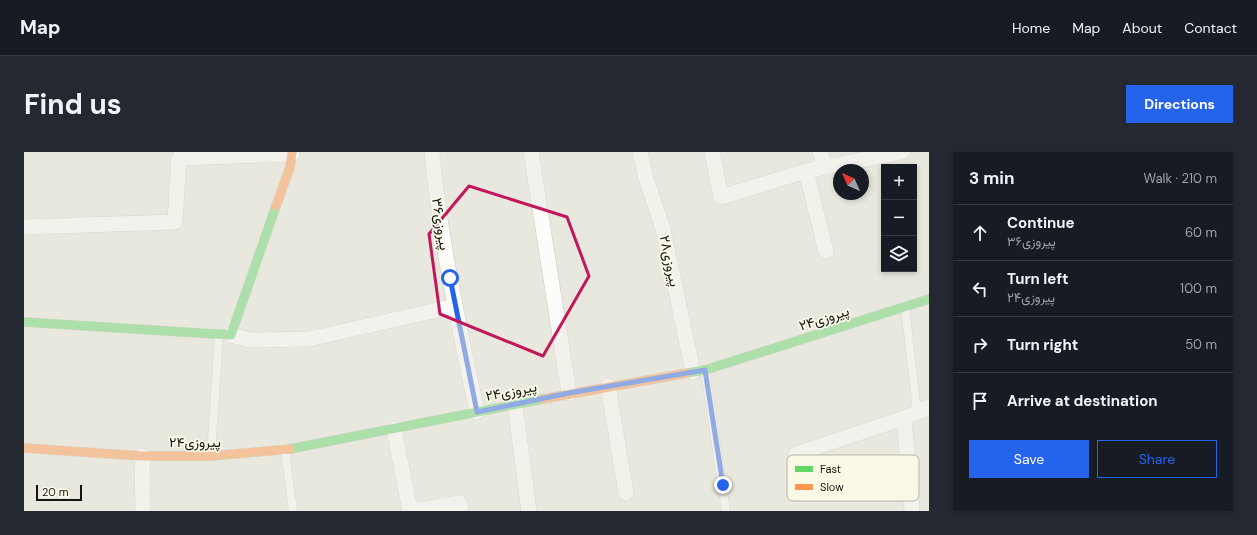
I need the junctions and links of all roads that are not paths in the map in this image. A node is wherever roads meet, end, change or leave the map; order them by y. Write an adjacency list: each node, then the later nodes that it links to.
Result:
1 (432, 152): 14 (street, پیروزی۳۶)
2 (531, 152): 20 (street)
3 (640, 152): 18 (street, پیروزی۲۸)
4 (712, 152): 10 (street)
5 (820, 152): 9 (street)
6 (902, 152): 9 (street)
7 (292, 153): 8 (street); 17 (street)
8 (179, 155): 11 (street)
9 (825, 167): 10 (street)
10 (806, 171): 12 (street)
11 (24, 227)
12 (826, 252)
13 (929, 299): 15 (street, پیروزی۲۴)
14 (455, 306): 17 (street); 22 (street, پیروزی۳۶)
15 (905, 307): 18 (street, پیروزی۲۴); 23 (lane)
16 (24, 322): 17 (street)
17 (225, 335): 30 (lane)
18 (699, 371): 19 (street, پیروزی۲۴); 38 (lane)
19 (608, 386): 20 (street, پیروزی۲۴); 31 (street)
20 (569, 393): 21 (street, پیروزی۲۴)
21 (515, 406): 22 (street, پیروزی۲۴); 37 (street)
22 (477, 412): 24 (street, پیروزی۲۴)
23 (917, 412): 27 (street); 28 (street)
24 (394, 429): 26 (street, پیروزی۲۴); 35 (street)
25 (24, 448): 29 (street, پیروزی۲۴)
26 (285, 450): 30 (street, پیروزی۲۴); 34 (lane)
27 (796, 454)
28 (915, 455)
29 (142, 456): 30 (street, پیروزی۲۴); 33 (street)
30 (211, 456)
31 (626, 493)
32 (913, 501): 39 (street)
33 (143, 511)
34 (293, 511)
35 (410, 511): 36 (street)
36 (461, 511)
37 (529, 511)
38 (726, 511)
39 (912, 511)

